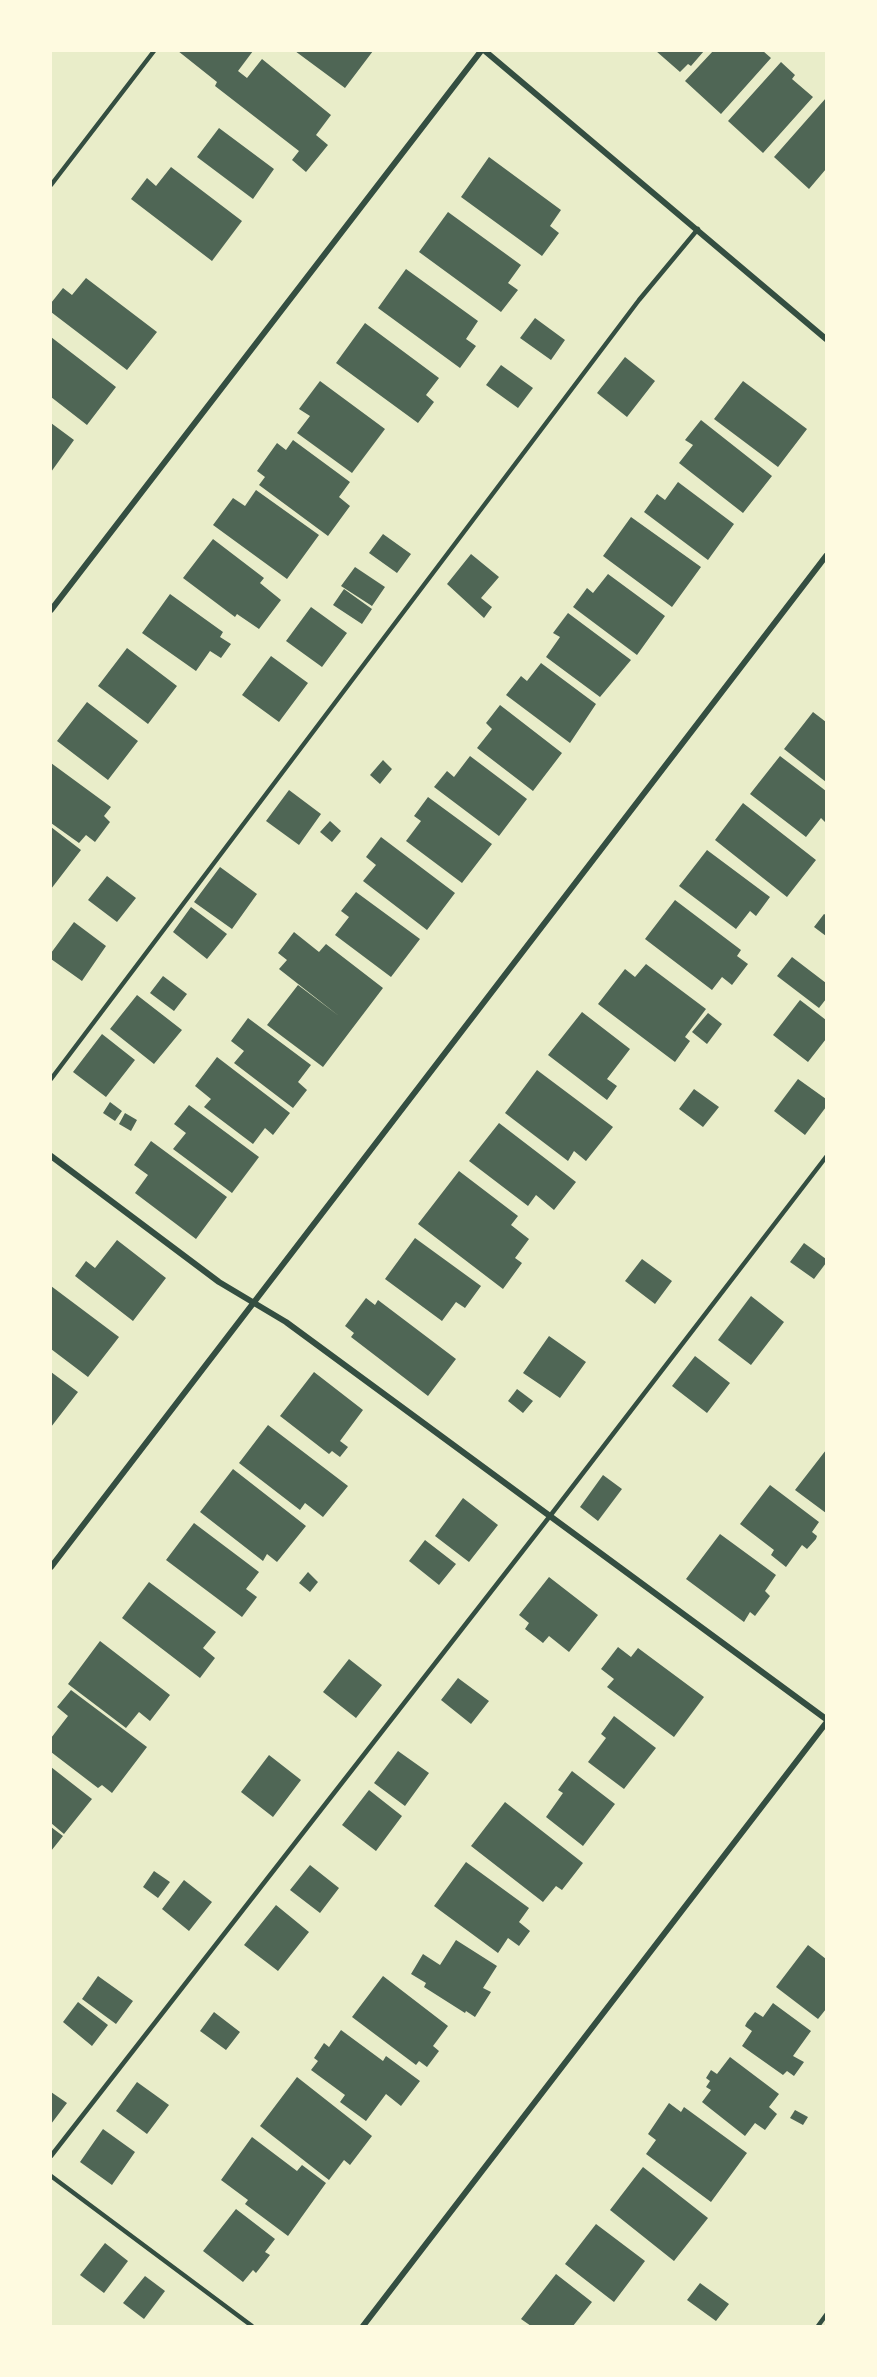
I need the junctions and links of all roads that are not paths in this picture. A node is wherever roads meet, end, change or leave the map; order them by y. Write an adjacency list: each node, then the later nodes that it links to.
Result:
1 (154, 51): 3 (lane)
2 (483, 51): 4 (street); 7 (street)
3 (51, 185)
4 (698, 229): 5 (street); 8 (lane)
5 (826, 339)
6 (826, 556): 11 (street)
7 (51, 610)
8 (51, 1078)
9 (51, 1156): 11 (street)
10 (826, 1157): 12 (lane)
11 (253, 1303): 12 (street); 13 (street)
12 (550, 1516): 14 (street); 15 (lane)
13 (51, 1567)
14 (826, 1721): 19 (street)
15 (51, 2156)
16 (51, 2175): 18 (lane)
17 (826, 2315): 20 (lane)
18 (252, 2326)
19 (363, 2326)
20 (818, 2326)

